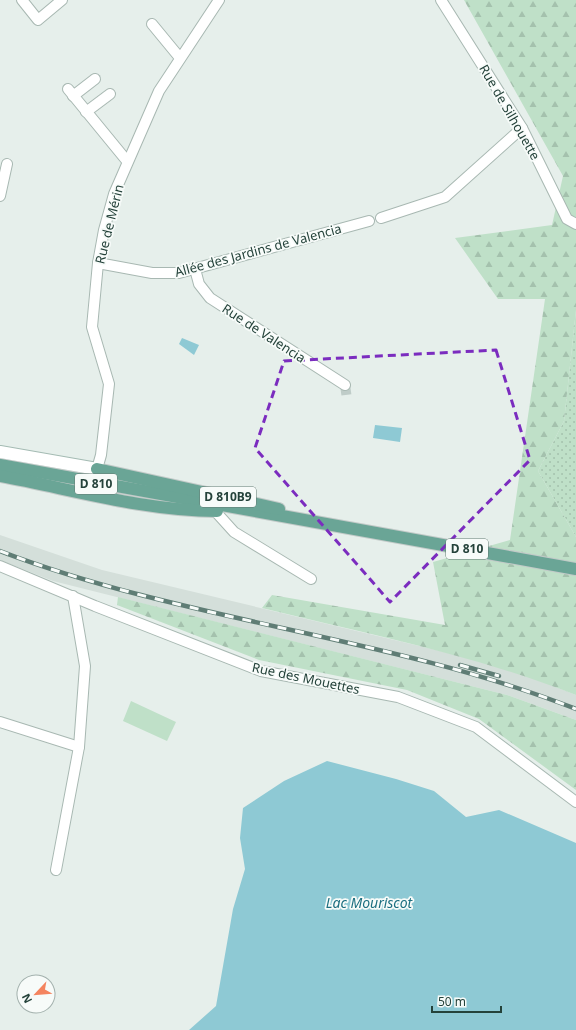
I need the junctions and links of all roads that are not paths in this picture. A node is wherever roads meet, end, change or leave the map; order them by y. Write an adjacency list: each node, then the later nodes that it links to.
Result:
1 (22, 0): 2 (street)
2 (62, 0)
3 (219, 0): 6 (street, Rue de Mérin)
4 (442, 0): 10 (street, Rue de Silhouette)
5 (152, 24): 6 (street)
6 (180, 58): 11 (street, Rue de Mérin)
7 (95, 79): 9 (street)
8 (110, 94): 9 (street)
9 (86, 112): 11 (street)
10 (522, 128): 14 (street); 16 (street, Rue de Silhouette)
11 (127, 161): 17 (street, Rue de Mérin)
12 (7, 164): 13 (street)
13 (0, 196)
14 (380, 218)
15 (369, 221): 18 (street, Allée des Jardins de Valencia)
16 (576, 224)
17 (98, 263): 18 (street, Allée des Jardins de Valencia); 22 (street, Rue de Mérin)
18 (195, 269): 19 (street, Rue de Valencia)
19 (345, 386)
20 (0, 452): 22 (main road, D 810B9)
21 (0, 465): 25 (main road, D 810)
22 (97, 470): 26 (main road, D 810B9)
23 (0, 476): 24 (main road)
24 (215, 510): 25 (main road); 29 (street)
25 (250, 511): 26 (main road, D 810)
26 (358, 529): 28 (main road, D 810)
27 (0, 566): 30 (street, Rue des Mouettes)
28 (576, 570)
29 (311, 579)
30 (73, 596): 32 (street); 33 (street, Rue des Mouettes)
31 (0, 722): 32 (street)
32 (78, 748): 34 (street)
33 (576, 802)
34 (56, 870)

